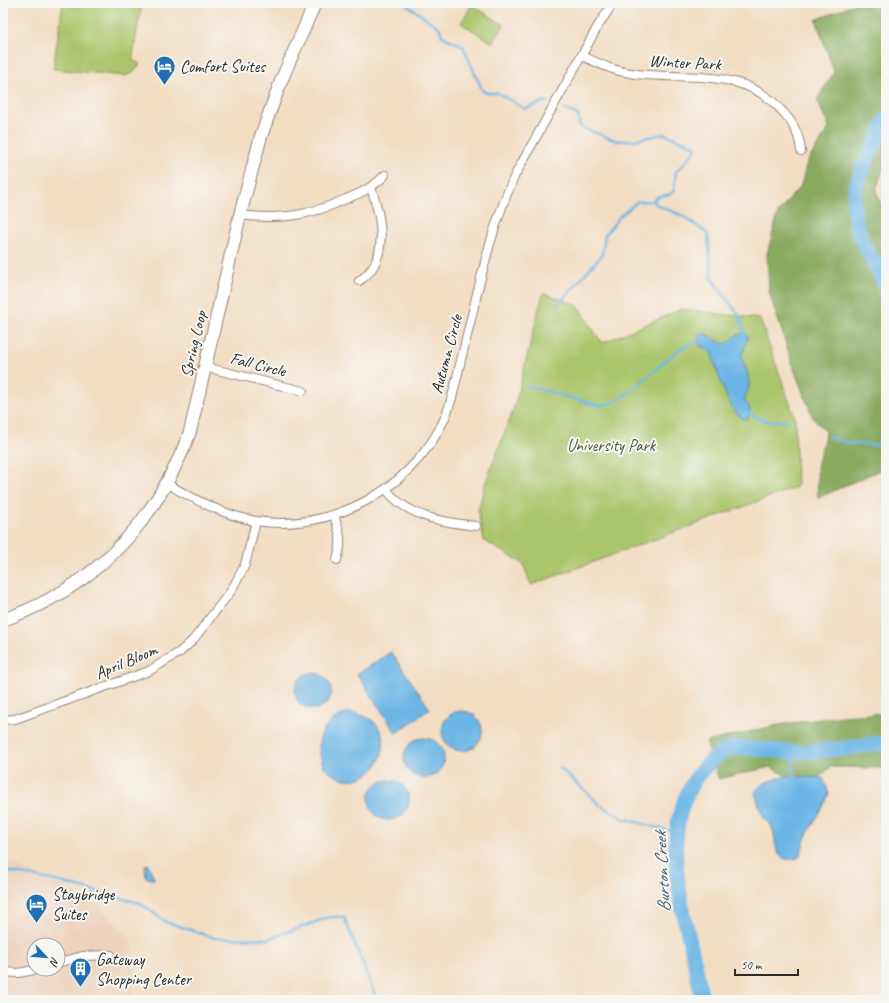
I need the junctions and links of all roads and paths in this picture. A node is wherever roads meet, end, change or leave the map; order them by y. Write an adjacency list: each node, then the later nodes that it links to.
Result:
1 (315, 3): 7 (street, Spring Loop)
2 (613, 3): 3 (street, Autumn Circle)
3 (582, 56): 4 (street, Winter Park); 12 (street, Autumn Circle)
4 (801, 151)
5 (385, 175): 6 (street)
6 (371, 188): 7 (street); 8 (street)
7 (240, 215): 9 (street, Spring Loop)
8 (359, 281)
9 (205, 367): 10 (street, Fall Circle); 11 (street, Spring Loop)
10 (303, 391)
11 (167, 484): 14 (street, Autumn Circle); 17 (street, Spring Loop)
12 (386, 489): 13 (street, Autumn Circle); 15 (street)
13 (334, 515): 14 (street, Autumn Circle); 16 (street)
14 (256, 521): 18 (street, April Bloom)
15 (476, 526)
16 (337, 560)
17 (3, 620)
18 (3, 720)
19 (111, 955): 20 (street)
20 (66, 961)
21 (3, 972): 22 (street)
22 (26, 972)

